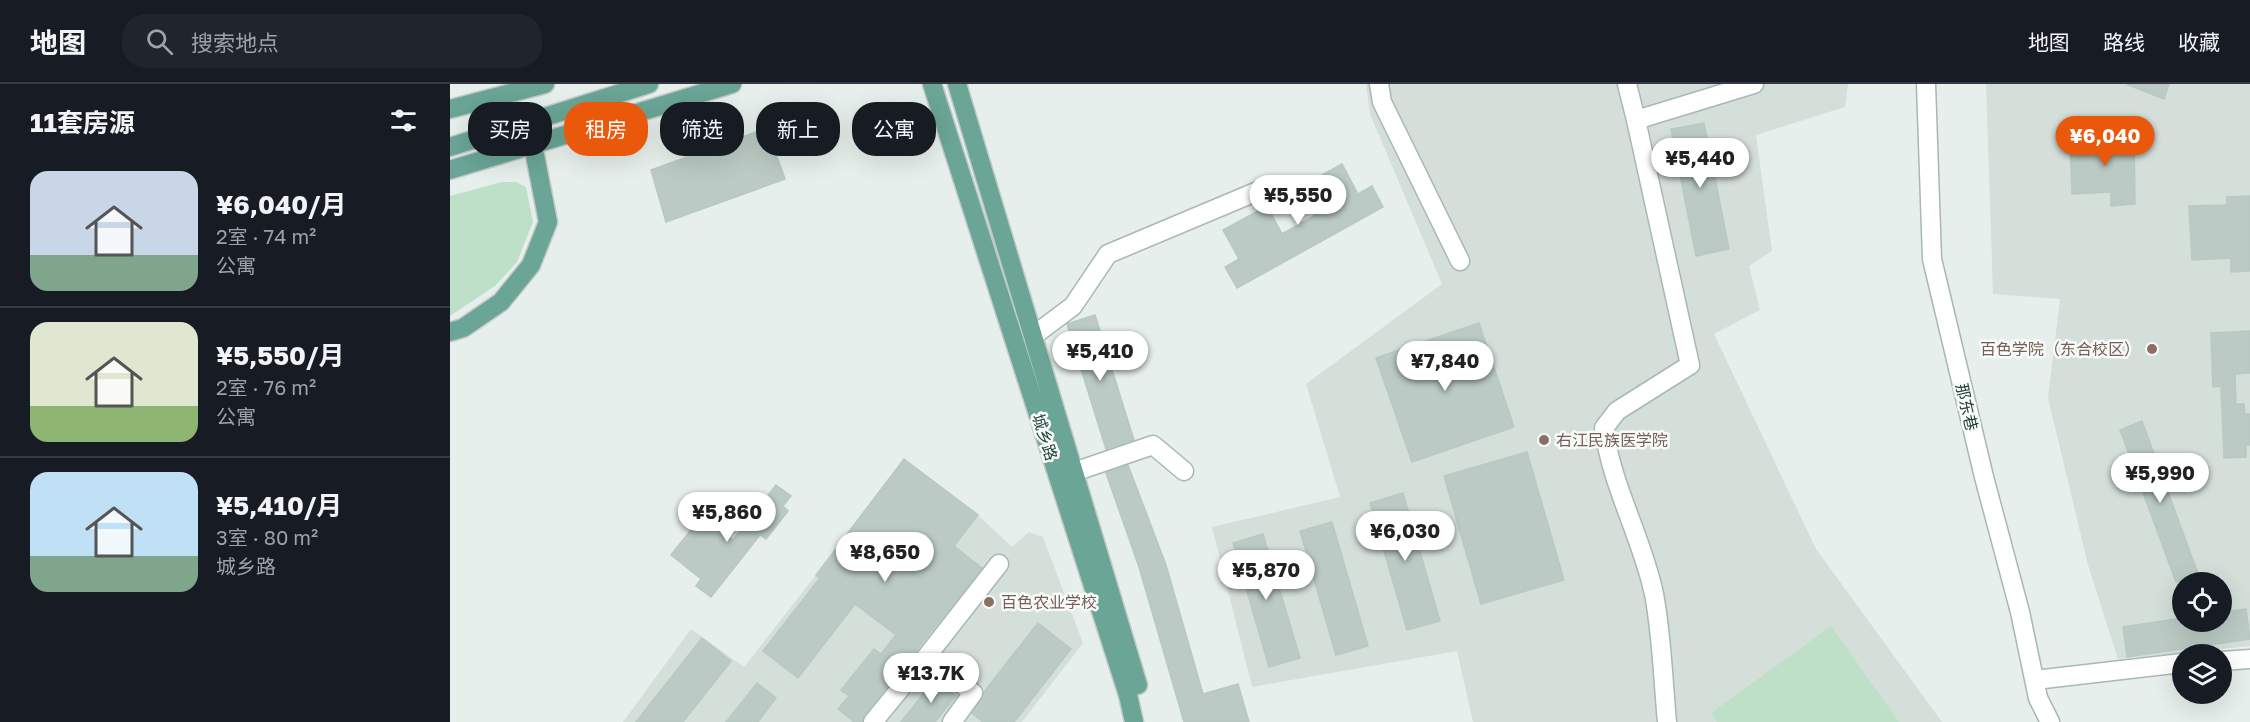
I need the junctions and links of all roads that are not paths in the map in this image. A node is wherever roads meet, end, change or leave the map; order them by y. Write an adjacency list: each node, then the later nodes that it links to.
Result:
1 (545, 84): 10 (main road)
2 (649, 84): 13 (main road)
3 (732, 84): 12 (main road)
4 (932, 84): 31 (main road, 城乡路)
5 (957, 84): 20 (main road, 城乡路)
6 (1379, 84): 18 (street)
7 (1627, 84): 11 (street)
8 (1754, 84): 11 (street)
9 (1926, 84): 28 (street, 那东巷)
10 (450, 109)
11 (1635, 120): 33 (street)
12 (552, 139)
13 (450, 147)
14 (496, 156): 16 (main road)
15 (535, 156): 19 (main road)
16 (450, 170)
17 (1258, 191): 20 (street)
18 (1460, 261)
19 (450, 332)
20 (1033, 336): 22 (main road, 城乡路)
21 (1184, 471): 22 (street)
22 (1074, 472): 32 (main road, 城乡路)
23 (999, 564): 24 (street)
24 (927, 656): 29 (street); 30 (street)
25 (2250, 659): 26 (street)
26 (2232, 660)
27 (2172, 664): 28 (street)
28 (2035, 680): 34 (street, 那东巷)
29 (873, 722)
30 (952, 722)
31 (1134, 722)
32 (1146, 722)
33 (1667, 722)
34 (2050, 722)

